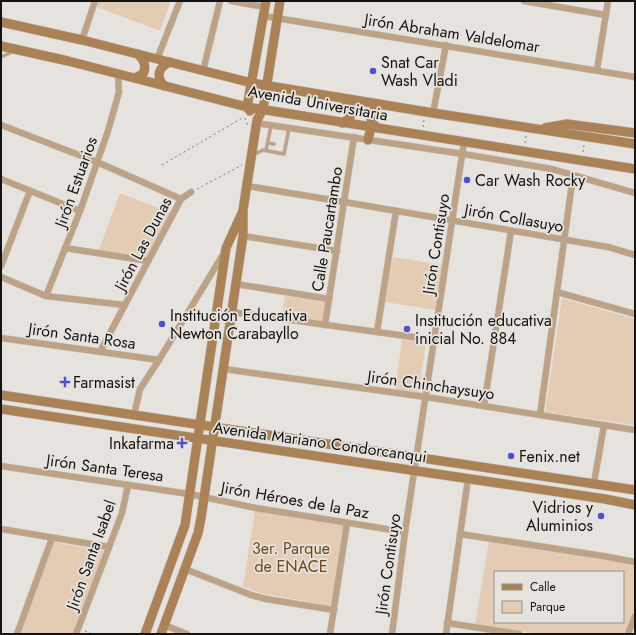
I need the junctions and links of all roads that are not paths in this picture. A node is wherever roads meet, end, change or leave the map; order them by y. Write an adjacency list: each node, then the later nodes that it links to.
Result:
1 (95, 1): 13 (street)
2 (180, 1): 19 (street)
3 (220, 1): 22 (street)
4 (231, 1): 9 (street, Jirón Abraham Valdelomar)
5 (280, 1): 11 (main road)
6 (524, 1): 8 (street)
7 (608, 1): 10 (street)
8 (552, 3): 10 (street)
9 (265, 8): 11 (street, Jirón Abraham Valdelomar); 26 (main road)
10 (606, 15): 21 (street)
11 (277, 18): 14 (street, Jirón Abraham Valdelomar); 27 (main road)
12 (1, 22): 13 (main road, Avenida Universitaria)
13 (82, 40): 17 (main road, Avenida Universitaria)
14 (446, 45): 21 (street, Jirón Abraham Valdelomar); 33 (street)
15 (1, 46): 16 (main road, Avenida Universitaria)
16 (18, 49): 18 (lane); 23 (main road, Avenida Universitaria)
17 (138, 54): 19 (main road, Avenida Universitaria); 25 (main road)
18 (1, 57)
19 (157, 59): 20 (main road, Avenida Universitaria)
20 (170, 62): 22 (main road, Avenida Universitaria); 28 (main road)
21 (597, 70): 24 (street, Jirón Abraham Valdelomar)
22 (203, 71): 26 (main road, Avenida Universitaria)
23 (118, 74): 25 (main road, Avenida Universitaria); 51 (street, Jirón Estuarios)
24 (635, 77)
25 (134, 78): 28 (main road, Avenida Universitaria)
26 (252, 83): 27 (main road, Avenida Universitaria); 31 (main road)
27 (268, 85): 29 (main road, Avenida Universitaria); 32 (main road)
28 (164, 86): 31 (main road, Avenida Universitaria)
29 (342, 98): 30 (main road, Avenida Universitaria); 35 (main road)
30 (381, 104): 33 (main road, Avenida Universitaria); 39 (main road)
31 (247, 107): 32 (main road, Avenida Universitaria); 34 (main road)
32 (263, 109): 34 (main road); 35 (main road, Avenida Universitaria)
33 (429, 113): 40 (main road, Avenida Universitaria)
34 (256, 122): 37 (street, Avenida Universitaria); 50 (main road)
35 (342, 123): 39 (main road, Avenida Universitaria)
36 (1, 125): 51 (street)
37 (271, 126): 38 (street, Avenida Universitaria); 44 (lane)
38 (289, 128): 42 (street, Avenida Universitaria); 48 (lane)
39 (374, 128): 43 (main road); 45 (main road, Avenida Universitaria)
40 (532, 128): 41 (main road); 47 (main road, Avenida Universitaria)
41 (635, 133)
42 (354, 137): 43 (street, Avenida Universitaria); 60 (street, Calle Paucartambo)
43 (368, 140): 49 (street, Avenida Universitaria)
44 (268, 142): 46 (lane); 48 (lane)
45 (464, 142): 49 (street, Jirón Contisuyo); 52 (main road, Avenida Universitaria)
46 (274, 144)
47 (635, 144)
48 (266, 150): 50 (lane)
49 (463, 154): 53 (street, Avenida Universitaria); 64 (street, Jirón Contisuyo)
50 (251, 157): 55 (main road)
51 (97, 162): 59 (street); 62 (street, Jirón Estuarios)
52 (635, 169)
53 (573, 176): 58 (street, Avenida Universitaria); 67 (street)
54 (1, 179): 56 (street)
55 (247, 186): 60 (street, Jirón Collasuyo); 61 (main road)
56 (30, 191): 62 (street); 73 (street)
57 (191, 192): 59 (street, Jirón Las Dunas)
58 (635, 194)
59 (181, 199): 72 (street, Jirón Las Dunas)
60 (344, 202): 63 (street, Jirón Collasuyo); 70 (street, Calle Paucartambo)
61 (243, 210): 66 (main road); 69 (main road)
62 (80, 211): 68 (street, Jirón Estuarios)
63 (396, 211): 64 (street, Jirón Collasuyo); 83 (street)
64 (453, 221): 65 (street, Jirón Collasuyo); 85 (street, Jirón Contisuyo)
65 (511, 231): 67 (street, Jirón Collasuyo); 91 (street)
66 (243, 236): 70 (street); 75 (main road)
67 (564, 240): 71 (street, Jirón Collasuyo); 76 (street)
68 (65, 248): 72 (street); 77 (street, Jirón Estuarios)
69 (226, 248): 87 (street); 95 (main road)
70 (336, 251): 78 (street, Calle Paucartambo)
71 (635, 255)
72 (148, 261): 79 (street, Jirón Las Dunas)
73 (1, 266)
74 (1, 277): 77 (street)
75 (236, 284): 78 (street); 80 (main road)
76 (557, 292): 81 (street); 94 (street)
77 (46, 296): 79 (street)
78 (329, 299): 82 (street, Calle Paucartambo)
79 (124, 305): 86 (street, Jirón Las Dunas)
80 (232, 312): 82 (street); 88 (main road)
81 (635, 314)
82 (325, 325): 83 (street)
83 (377, 332): 85 (street)
84 (3, 337): 86 (street, Jirón Santa Rosa)
85 (435, 340): 90 (street, Jirón Contisuyo)
86 (100, 352): 87 (street, Jirón Santa Rosa)
87 (159, 360): 93 (street)
88 (224, 369): 90 (street, Jirón Chinchaysuyo); 97 (main road)
89 (1, 395): 93 (main road, Avenida Mariano Condorcanqui)
90 (426, 396): 91 (street, Jirón Chinchaysuyo); 101 (street, Jirón Contisuyo)
91 (484, 406): 94 (street, Jirón Chinchaysuyo)
92 (1, 409): 99 (main road, Avenida Mariano Condorcanqui)
93 (134, 415): 95 (main road, Avenida Mariano Condorcanqui)
94 (540, 415): 96 (street, Jirón Chinchaysuyo)
95 (200, 425): 97 (main road, Avenida Mariano Condorcanqui); 99 (main road)
96 (604, 425): 98 (street, Jirón Chinchaysuyo); 105 (street)
97 (215, 427): 100 (main road); 101 (main road, Avenida Mariano Condorcanqui)
98 (635, 430)
99 (198, 439): 100 (main road, Avenida Mariano Condorcanqui); 108 (main road)
100 (213, 441): 103 (main road, Avenida Mariano Condorcanqui); 109 (main road)
101 (417, 457): 103 (street, Jirón Contisuyo); 105 (main road, Avenida Mariano Condorcanqui)
102 (1, 466): 106 (street, Jirón Santa Teresa)
103 (415, 471): 104 (main road, Avenida Mariano Condorcanqui); 113 (street, Jirón Contisuyo)
104 (468, 478): 110 (main road, Avenida Mariano Condorcanqui); 114 (street)
105 (594, 483): 107 (main road, Avenida Mariano Condorcanqui)
106 (128, 485): 108 (street, Jirón Santa Teresa); 116 (street, Jirón Santa Isabel)
107 (635, 490)
108 (189, 494): 109 (street, Jirón Santa Teresa); 125 (main road)
109 (205, 498): 111 (street, Jirón Héroes de la Paz); 118 (main road)
110 (635, 505)
111 (347, 523): 113 (street, Jirón Héroes de la Paz); 119 (street)
112 (2, 531): 115 (street)
113 (406, 532): 128 (street, Jirón Contisuyo)
114 (460, 534): 117 (street); 121 (street)
115 (52, 538): 116 (street); 124 (street)
116 (109, 547): 123 (street, Jirón Santa Isabel)
117 (635, 562)
118 (185, 569): 119 (street); 122 (main road)
119 (334, 610): 127 (street)
120 (635, 616): 131 (street)
121 (447, 623): 129 (street); 130 (street)
122 (162, 630): 126 (street)
123 (77, 631)
124 (17, 634)
125 (145, 634)
126 (187, 634)
127 (330, 634)
128 (392, 634)
129 (446, 634)
130 (520, 634)
131 (628, 634)

